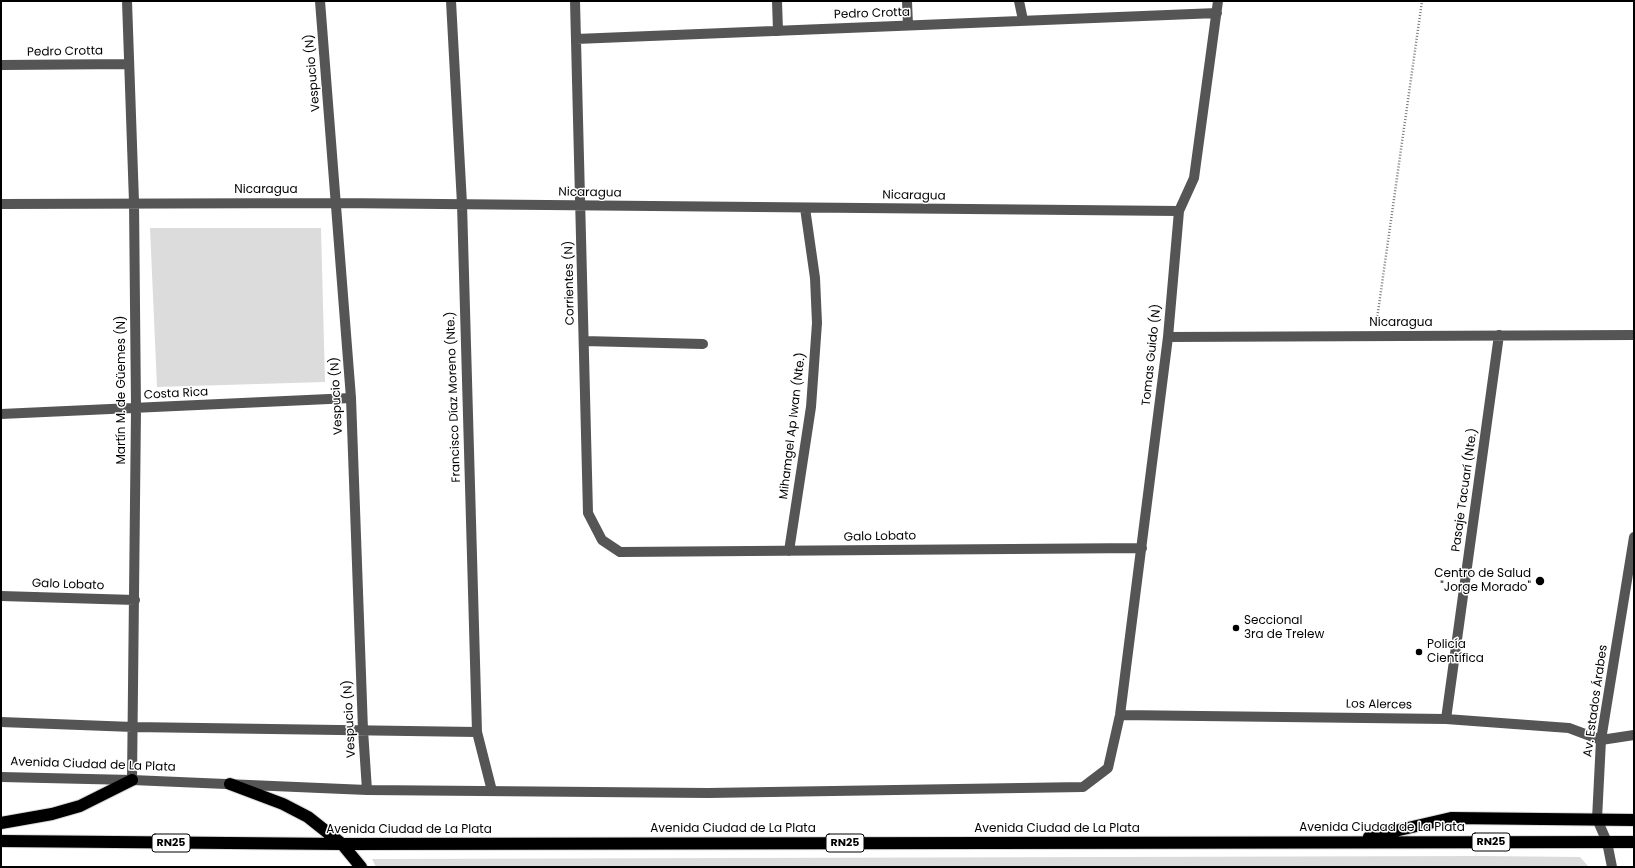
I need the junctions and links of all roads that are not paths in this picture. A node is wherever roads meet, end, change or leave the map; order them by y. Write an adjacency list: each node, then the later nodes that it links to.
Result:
1 (127, 1): 14 (street, Martín M. de Güemes (N))
2 (320, 1): 17 (street, Vespucio (N))
3 (451, 1): 19 (street, Francisco Díaz Moreno (Nte.))
4 (575, 1): 13 (street, Corrientes (N))
5 (777, 1): 12 (street)
6 (907, 1): 11 (street)
7 (1019, 1): 10 (street)
8 (1218, 1): 9 (street, Tomas Guido (N))
9 (1217, 13): 10 (street, Pedro Crotta); 22 (street, Tomas Guido (N))
10 (1022, 20): 11 (street, Pedro Crotta)
11 (908, 25): 12 (street, Pedro Crotta)
12 (778, 31): 13 (street, Pedro Crotta)
13 (576, 39): 20 (street, Corrientes (N))
14 (129, 64): 15 (street, Pedro Crotta); 16 (street, Martín M. de Güemes (N))
15 (1, 65)
16 (134, 202): 17 (street, Nicaragua); 18 (street, Nicaragua); 29 (street, Martín M. de Güemes (N))
17 (336, 203): 19 (street, Nicaragua); 28 (street, Vespucio (N))
18 (1, 204)
19 (462, 204): 20 (street, Nicaragua); 42 (street, Francisco Díaz Moreno (Nte.))
20 (581, 206): 21 (street, Nicaragua); 26 (street, Corrientes (N))
21 (805, 208): 22 (street, Nicaragua); 33 (street, Mihamgel Ap Iwan (Nte.))
22 (1179, 211): 25 (street, Tomas Guido (N))
23 (1499, 335): 24 (street, Nicaragua); 25 (street, Nicaragua); 38 (street, Pasaje Tacuarí (Nte.))
24 (1634, 335)
25 (1168, 337): 32 (street, Tomas Guido (N))
26 (584, 341): 27 (street); 34 (street, Corrientes (N))
27 (703, 344)
28 (351, 398): 29 (street, Costa Rica); 41 (street, Vespucio (N))
29 (136, 409): 30 (street, Costa Rica); 36 (street, Martín M. de Güemes (N))
30 (1, 414)
31 (1634, 537): 44 (street, Av. Estados Árabes)
32 (1142, 548): 33 (street, Galo Lobato); 37 (street, Tomas Guido (N))
33 (789, 551): 34 (street, Galo Lobato)
34 (620, 552)
35 (1, 596): 36 (street, Galo Lobato)
36 (135, 600): 40 (street, Martín M. de Güemes (N))
37 (1120, 715): 38 (street, Los Alerces); 49 (street, Avenida Ciudad de La Plata)
38 (1446, 719): 44 (street, Los Alerces)
39 (1, 722): 40 (street)
40 (133, 727): 41 (street); 46 (street, Martín M. de Güemes (N))
41 (363, 730): 42 (street); 48 (street, Vespucio (N))
42 (477, 732): 49 (street, Francisco Díaz Moreno (Nte.))
43 (1634, 735): 44 (street, Los Alerces)
44 (1601, 740): 50 (street, Av. Estados Árabes)
45 (1, 777): 46 (street, Avenida Ciudad de La Plata)
46 (132, 780): 47 (street, Avenida Ciudad de La Plata); 52 (highway)
47 (230, 784): 48 (street, Avenida Ciudad de La Plata); 57 (highway)
48 (367, 790): 49 (street, Avenida Ciudad de La Plata)
49 (492, 791)
50 (1597, 819): 51 (highway); 54 (highway); 55 (street, Av. Estados Árabes)
51 (1634, 820)
52 (1, 823)
53 (1, 841): 57 (highway, Avenida Ciudad de La Plata / RN25)
54 (1349, 842): 55 (highway, Avenida Ciudad de La Plata / RN25); 57 (highway, Avenida Ciudad de La Plata / RN25)
55 (1607, 842): 56 (highway, Avenida Ciudad de La Plata / RN25); 59 (street, Av. Estados Árabes)
56 (1634, 842)
57 (342, 844): 58 (highway)
58 (361, 867)
59 (1612, 867)

